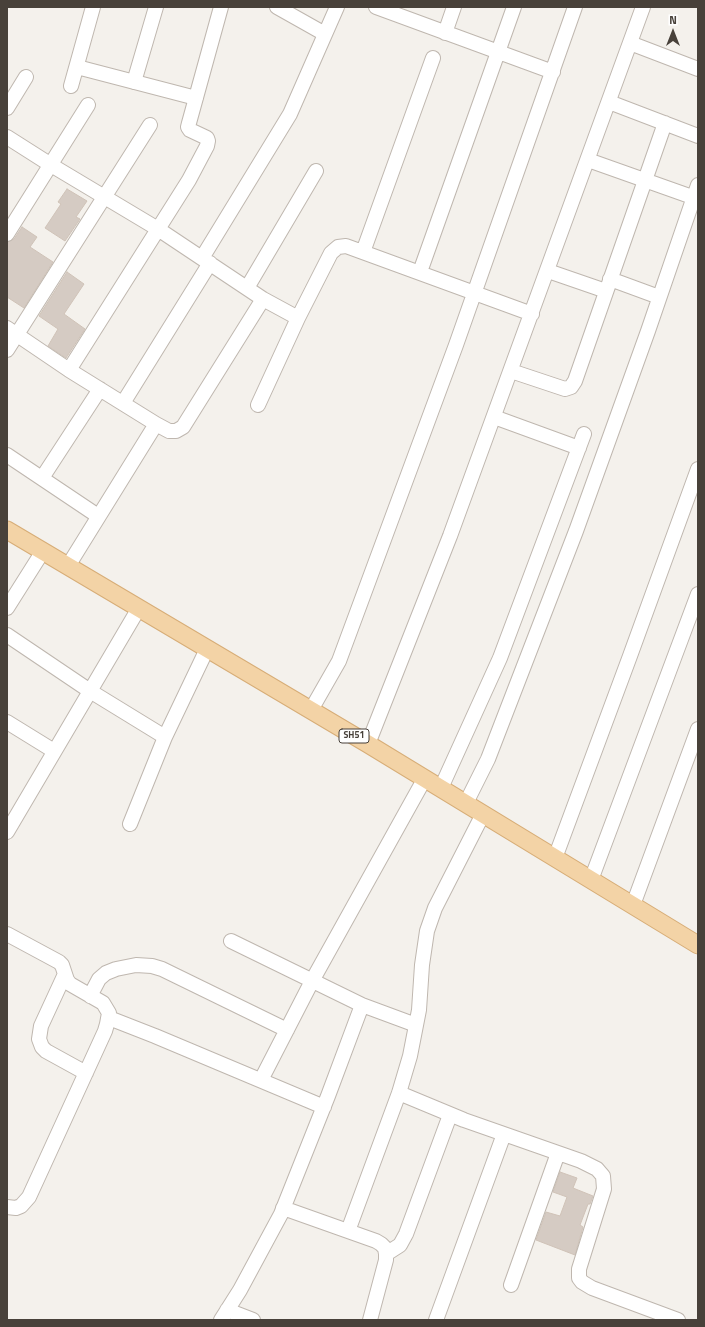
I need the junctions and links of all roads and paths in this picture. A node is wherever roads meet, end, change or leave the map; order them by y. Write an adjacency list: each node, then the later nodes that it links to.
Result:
1 (93, 7): 16 (street)
2 (156, 7): 20 (street)
3 (221, 7): 22 (street)
4 (277, 7): 12 (street)
5 (337, 7): 12 (street)
6 (376, 7): 11 (street)
7 (454, 7): 11 (street)
8 (514, 7): 14 (street)
9 (575, 7): 18 (street)
10 (643, 7): 13 (street)
11 (445, 33): 14 (street)
12 (325, 34): 39 (street)
13 (630, 43): 17 (street); 23 (street)
14 (498, 52): 18 (street); 41 (street)
15 (433, 58): 38 (street)
16 (77, 67): 20 (street); 21 (street)
17 (698, 69)
18 (553, 72): 44 (street)
19 (26, 77): 25 (street)
20 (134, 82): 22 (street)
21 (71, 86)
22 (196, 98): 36 (street)
23 (609, 102): 26 (street); 30 (street)
24 (88, 105): 31 (street)
25 (7, 108)
26 (665, 123): 28 (street); 33 (street)
27 (150, 124): 35 (street)
28 (698, 136)
29 (7, 137): 31 (street)
30 (588, 160): 33 (street); 40 (street)
31 (51, 165): 35 (street); 37 (street)
32 (316, 171): 43 (street)
33 (645, 180): 34 (street); 42 (street)
34 (696, 194): 45 (street)
35 (104, 196): 36 (street); 49 (street)
36 (158, 229): 39 (street); 51 (street)
37 (7, 234)
38 (363, 252): 41 (street); 48 (street)
39 (206, 261): 43 (street); 54 (street)
40 (548, 271): 42 (street); 47 (street)
41 (420, 272): 44 (street)
42 (608, 285): 45 (street); 52 (street)
43 (247, 288): 46 (street)
44 (474, 293): 47 (street); 73 (street)
45 (659, 297): 81 (street)
46 (263, 299): 48 (street); 57 (street)
47 (532, 314): 52 (street)
48 (298, 318): 55 (street)
49 (12, 331): 50 (street); 51 (street)
50 (7, 350)
51 (69, 370): 53 (street)
52 (510, 371): 56 (street)
53 (100, 389): 54 (street); 62 (street)
54 (123, 403): 57 (street)
55 (258, 405)
56 (494, 417): 59 (street); 77 (street)
57 (156, 424): 63 (street)
58 (584, 434): 59 (street)
59 (576, 454): 80 (street)
60 (7, 455): 62 (street)
61 (698, 469): 85 (street)
62 (42, 478): 63 (street)
63 (98, 516): 66 (street)
64 (7, 530): 65 (main road, SH51)
65 (43, 551): 66 (main road, SH51); 68 (street)
66 (68, 566): 69 (main road, SH51)
67 (698, 594): 86 (street)
68 (7, 608)
69 (139, 608): 71 (main road, SH51); 72 (street)
70 (7, 635): 72 (street)
71 (207, 649): 73 (main road, SH51); 76 (street)
72 (90, 691): 76 (street); 78 (street)
73 (310, 710): 77 (main road, SH51)
74 (7, 722): 78 (street)
75 (698, 729): 87 (street)
76 (165, 737): 83 (street)
77 (368, 744): 79 (main road, SH51)
78 (54, 752): 84 (street)
79 (425, 778): 80 (main road, SH51); 92 (street)
80 (441, 788): 81 (main road, SH51)
81 (466, 803): 82 (main road, SH51)
82 (483, 814): 85 (main road, SH51); 96 (street)
83 (130, 824)
84 (7, 832)
85 (555, 858): 86 (main road, SH51)
86 (591, 880): 87 (main road, SH51)
87 (632, 905): 90 (main road, SH51)
88 (7, 934): 91 (street)
89 (231, 941): 92 (street)
90 (698, 945)
91 (65, 974): 93 (street); 98 (street)
92 (312, 981): 94 (street); 97 (street)
93 (90, 996): 95 (street); 97 (street)
94 (362, 1005): 96 (street); 101 (street)
95 (109, 1018): 98 (street); 99 (street)
96 (416, 1025): 100 (street)
97 (287, 1030): 99 (street)
98 (86, 1073): 105 (street)
99 (261, 1080): 101 (street)
100 (399, 1093): 102 (street); 107 (street)
101 (324, 1107): 106 (street)
102 (450, 1114): 103 (street); 108 (street)
103 (504, 1134): 104 (street); 113 (street)
104 (558, 1153): 109 (street); 114 (street)
105 (7, 1207)
106 (283, 1208): 107 (street); 110 (street)
107 (348, 1231): 108 (street)
108 (386, 1254): 112 (street)
109 (511, 1285)
110 (224, 1315): 111 (street)
111 (253, 1320)
112 (370, 1320)
113 (436, 1320)
114 (678, 1320)

